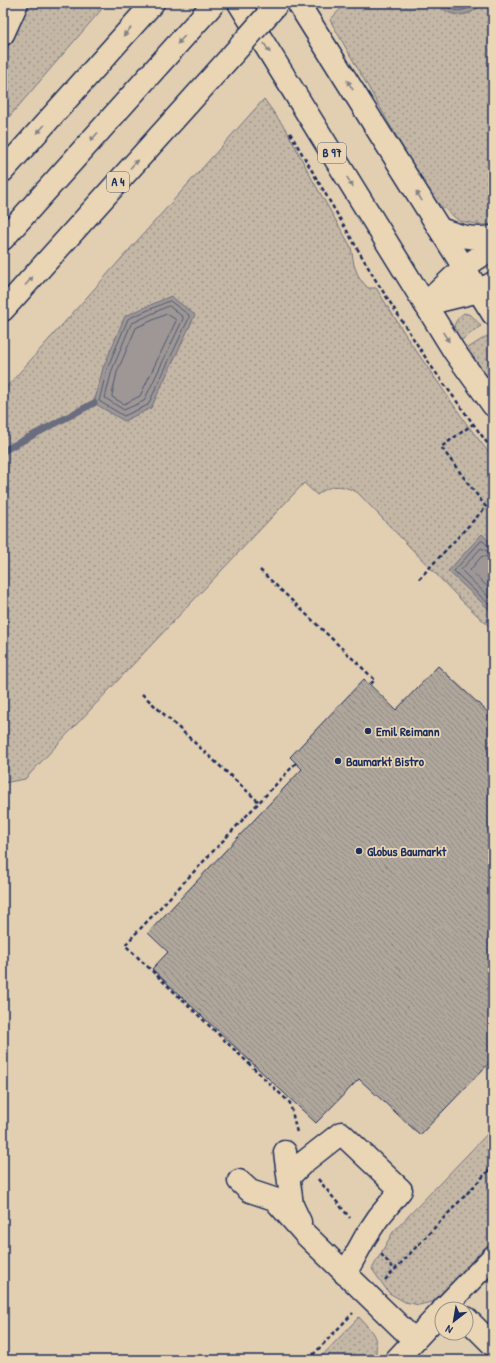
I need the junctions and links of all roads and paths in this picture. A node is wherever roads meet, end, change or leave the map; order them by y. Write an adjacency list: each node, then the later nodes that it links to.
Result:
1 (17, 3): 7 (main road)
2 (153, 3): 9 (main road, one-way to 9)
3 (239, 3): 16 (main road, B 97, one-way to 16)
4 (278, 3): 17 (main road, A 4, one-way to 4, bridge)
5 (298, 3): 10 (main road, one-way to 5)
6 (211, 7): 12 (main road, one-way to 12)
7 (3, 34)
8 (290, 133): 20 (path)
9 (3, 171)
10 (440, 229): 11 (main road); 14 (main road)
11 (493, 237)
12 (3, 239)
13 (493, 248): 14 (main road)
14 (464, 266): 15 (main road); 16 (main road)
15 (486, 287): 16 (main road); 18 (main road)
16 (425, 304): 19 (main road, one-way to 19)
17 (3, 310)
18 (493, 314)
19 (493, 406)
20 (473, 424): 21 (path); 23 (path)
21 (493, 451)
22 (260, 570): 24 (path)
23 (419, 579)
24 (369, 685)
25 (142, 694): 27 (path)
26 (296, 763): 27 (path)
27 (260, 803): 30 (path)
28 (285, 1152): 30 (main road)
29 (493, 1166): 35 (path)
30 (297, 1170): 32 (main road); 33 (path); 33 (main road)
31 (244, 1186): 32 (main road)
32 (305, 1234): 36 (main road)
33 (366, 1236): 35 (path); 36 (main road)
34 (493, 1257): 38 (main road)
35 (395, 1270): 37 (path)
36 (345, 1274): 37 (main road)
37 (369, 1297): 41 (main road); 43 (path)
38 (454, 1301)
39 (434, 1321): 41 (main road)
40 (474, 1326): 42 (main road)
41 (414, 1340): 44 (main road)
42 (493, 1345)
43 (308, 1360)
44 (396, 1360)

